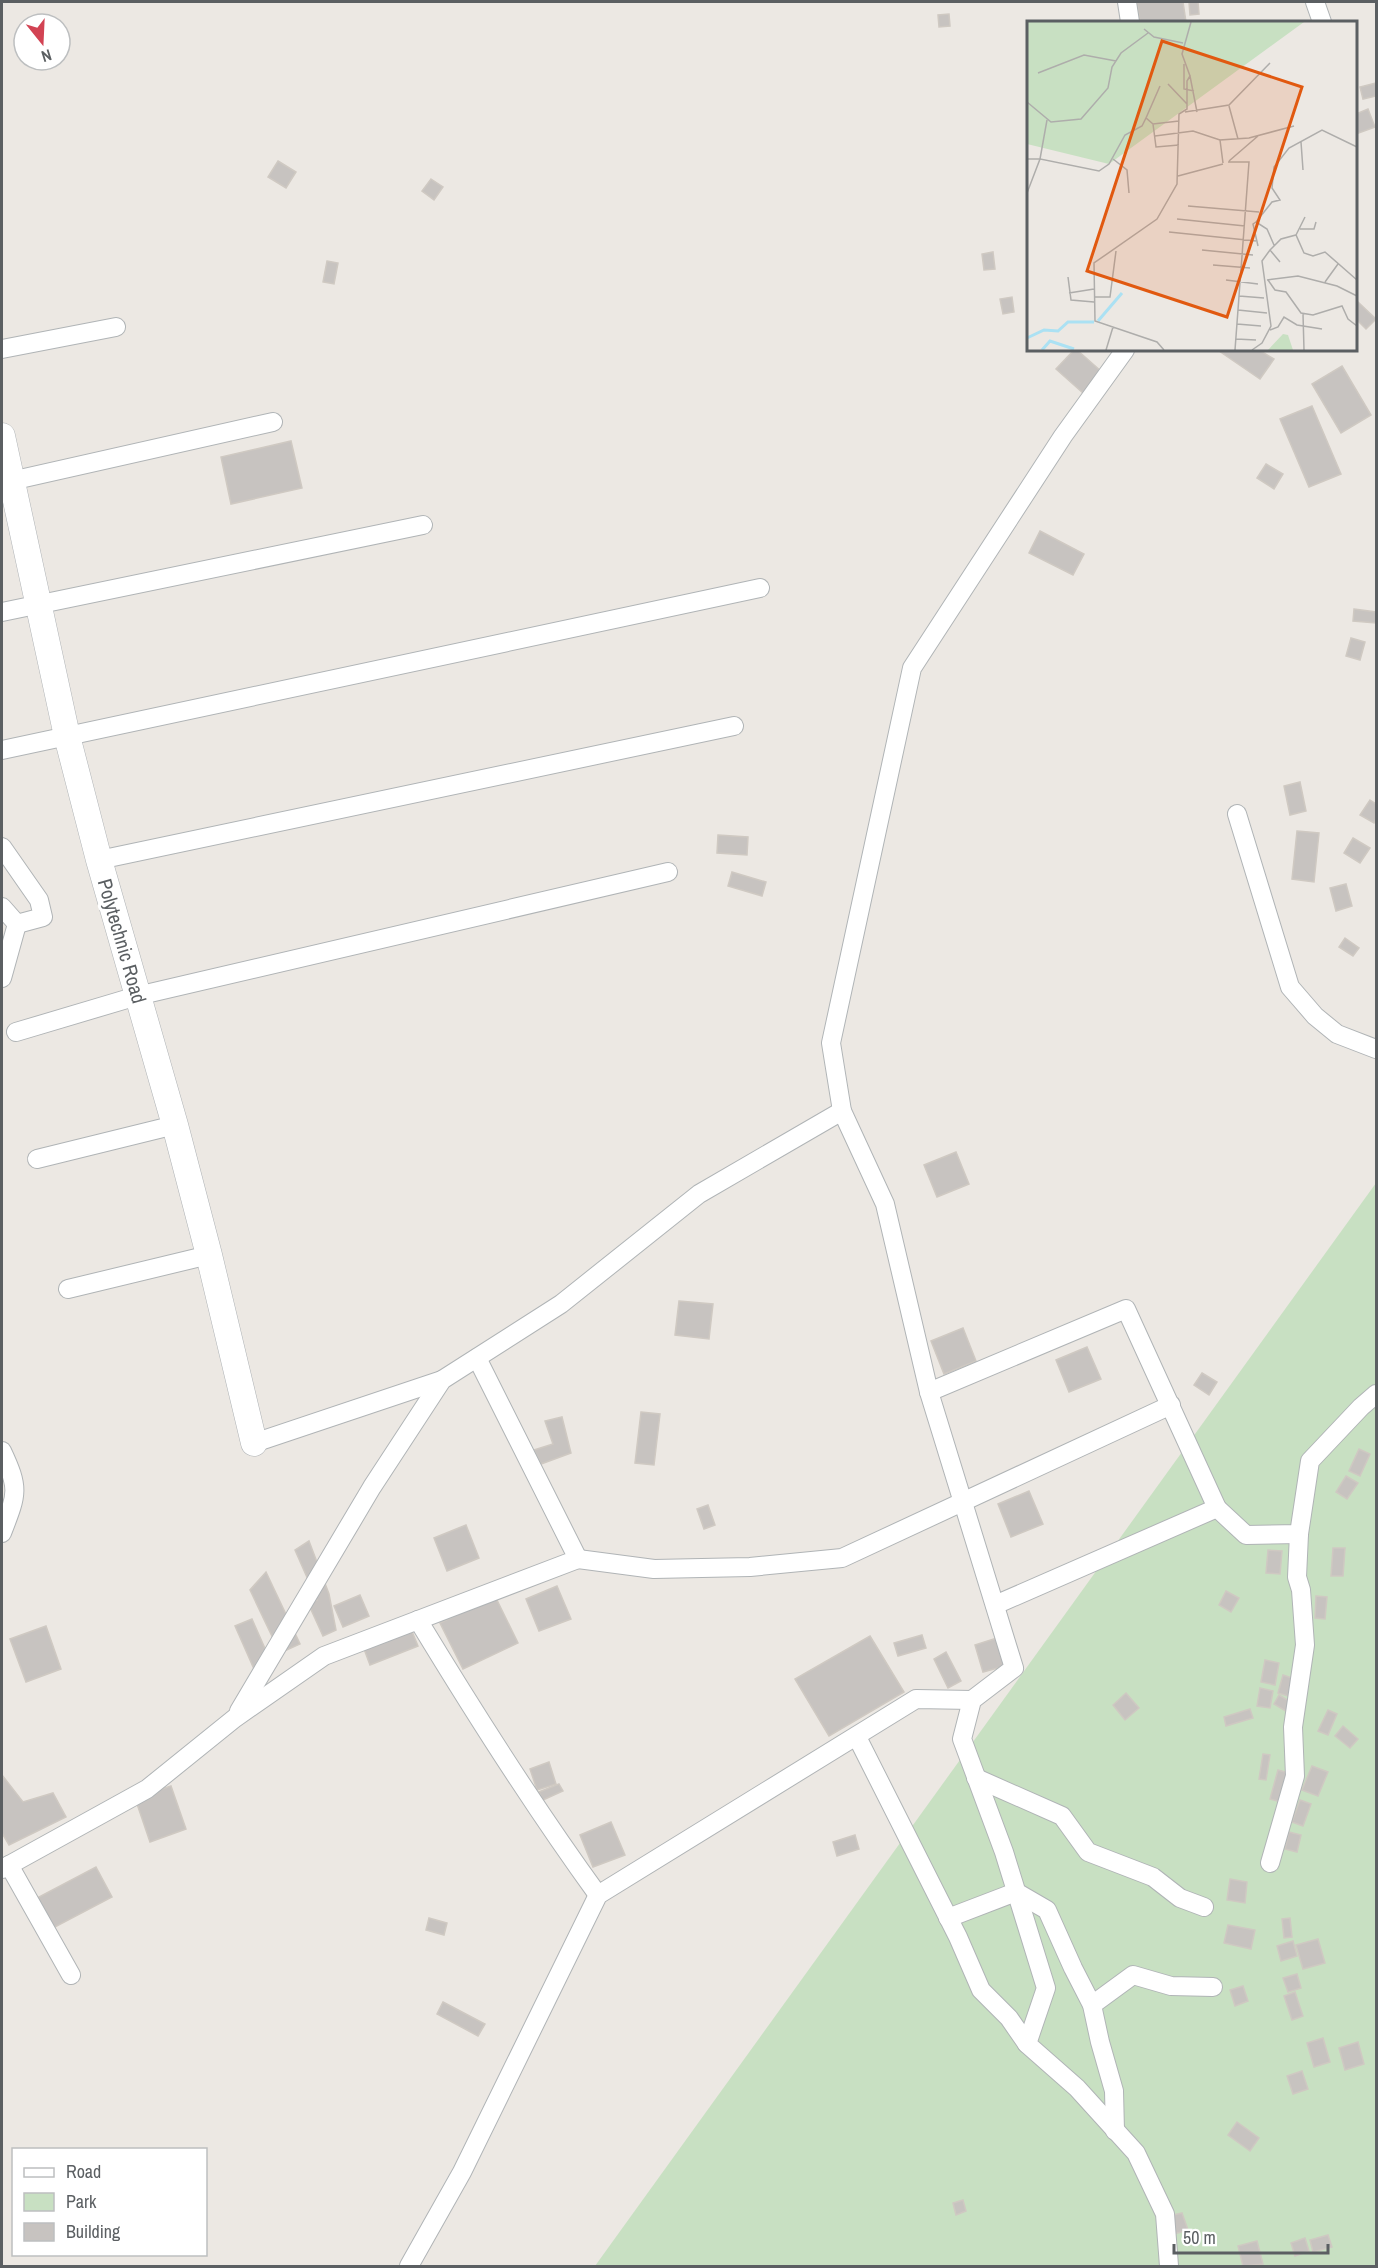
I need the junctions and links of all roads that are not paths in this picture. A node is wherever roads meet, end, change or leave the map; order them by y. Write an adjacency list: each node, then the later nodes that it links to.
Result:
1 (1127, 2): 3 (street)
2 (1315, 2): 4 (street)
3 (1130, 21)
4 (1322, 21)
5 (116, 327): 6 (street)
6 (2, 349)
7 (1124, 351): 28 (street)
8 (273, 422): 10 (street)
9 (2, 436): 10 (street, Polytechnic Road)
10 (7, 482): 13 (street, Polytechnic Road)
11 (423, 525): 13 (street)
12 (760, 588): 16 (street)
13 (38, 604): 14 (street); 16 (street, Polytechnic Road)
14 (2, 612)
15 (734, 726): 20 (street)
16 (67, 736): 17 (street); 20 (street, Polytechnic Road)
17 (2, 750)
18 (1237, 814): 27 (street)
19 (2, 847): 23 (street)
20 (99, 860): 25 (street, Polytechnic Road)
21 (668, 872): 25 (street)
22 (2, 907): 23 (street)
23 (17, 924): 24 (street)
24 (2, 978)
25 (137, 996): 26 (street); 29 (street, Polytechnic Road)
26 (16, 1032)
27 (1377, 1049)
28 (842, 1111): 33 (street); 35 (street)
29 (176, 1125): 30 (street); 31 (street, Polytechnic Road)
30 (37, 1160)
31 (209, 1255): 32 (street); 38 (street, Polytechnic Road)
32 (68, 1289)
33 (477, 1358): 34 (street); 44 (street)
34 (442, 1380): 38 (street); 48 (street)
35 (929, 1392): 37 (street); 40 (street)
36 (1377, 1394): 43 (street)
37 (1171, 1406): 40 (street); 41 (street)
38 (254, 1443)
39 (2, 1451): 42 (street)
40 (961, 1502): 44 (street); 45 (street)
41 (1217, 1508): 43 (street); 45 (street)
42 (2, 1533)
43 (1299, 1534): 51 (street)
44 (578, 1559): 46 (street)
45 (995, 1605): 47 (street)
46 (418, 1620): 48 (street); 54 (street)
47 (972, 1700): 49 (street); 50 (street)
48 (235, 1718): 52 (street)
49 (857, 1737): 54 (street); 56 (street)
50 (976, 1778): 53 (street); 55 (street)
51 (1270, 1863)
52 (5, 1867): 57 (street)
53 (1016, 1892): 56 (street); 59 (street); 60 (street)
54 (598, 1895): 62 (street)
55 (1204, 1907)
56 (948, 1918): 60 (street)
57 (71, 1975)
58 (1213, 1987): 59 (street)
59 (1092, 2005): 61 (street)
60 (1027, 2044): 61 (street)
61 (1115, 2131): 63 (street)
62 (408, 2266)
63 (1169, 2266)

